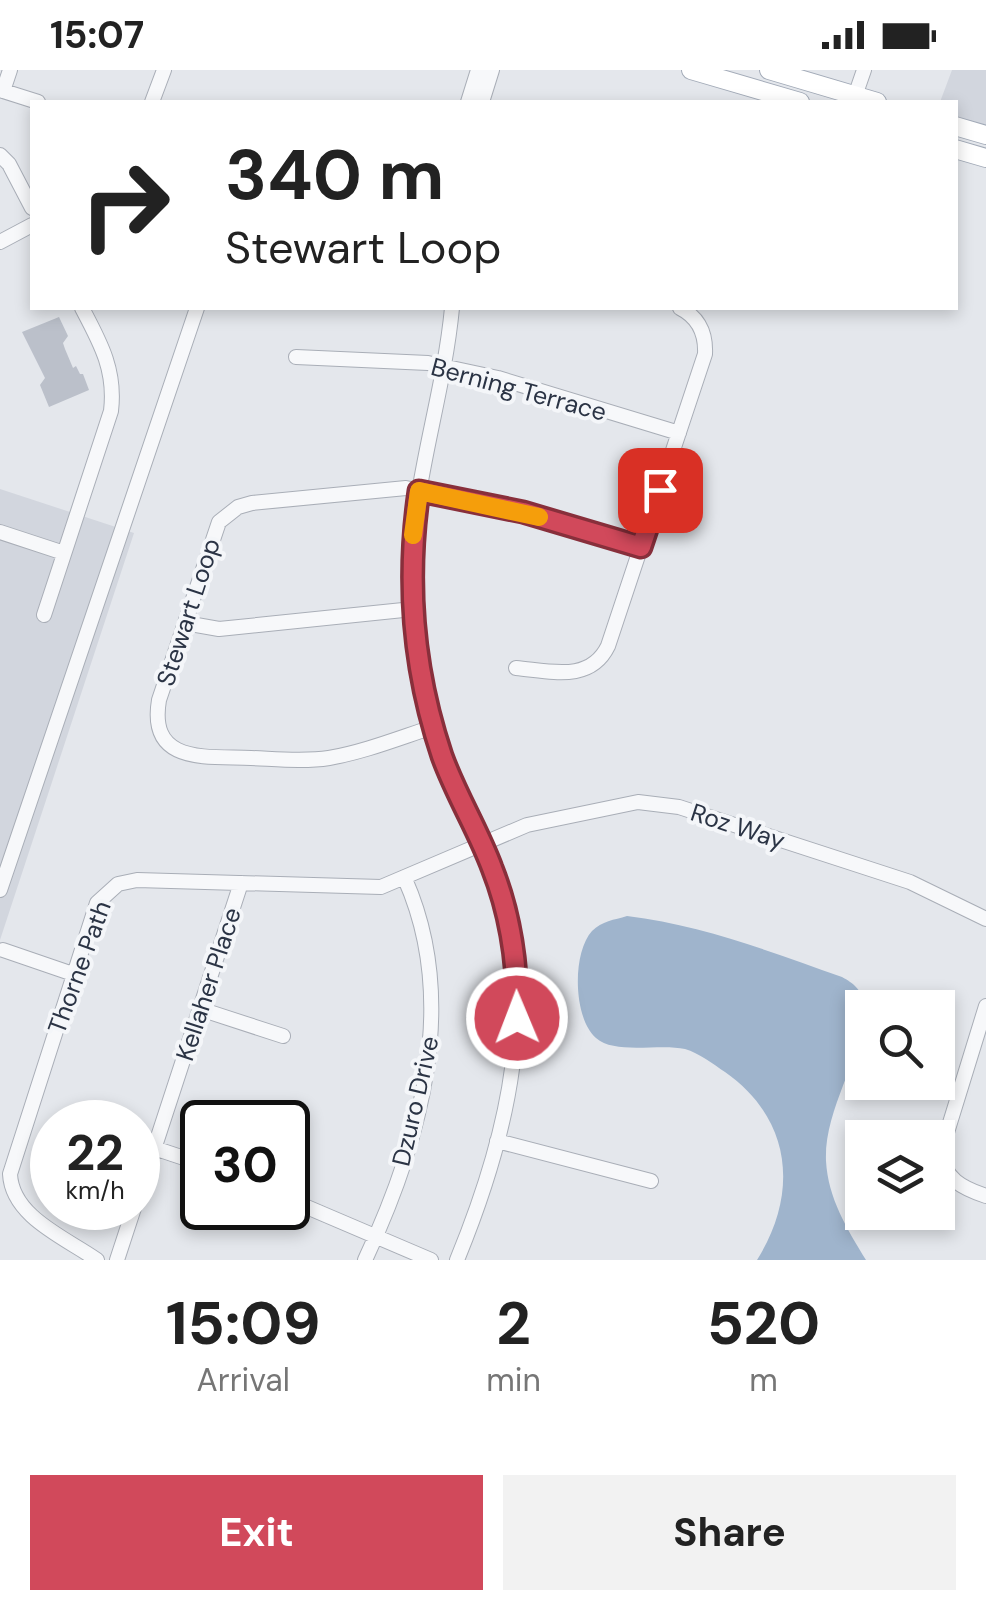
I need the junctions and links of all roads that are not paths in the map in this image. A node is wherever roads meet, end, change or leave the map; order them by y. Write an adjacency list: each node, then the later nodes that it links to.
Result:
1 (10, 70): 8 (street)
2 (164, 70): 11 (street)
3 (478, 70): 12 (street)
4 (492, 70): 13 (street)
5 (691, 70): 14 (main road)
6 (768, 70): 9 (main road)
7 (864, 70): 9 (street)
8 (2, 91): 10 (street)
9 (853, 99)
10 (31, 100)
11 (153, 100)
12 (469, 100)
13 (483, 100)
14 (793, 100)
15 (958, 127): 16 (main road)
16 (986, 135)
17 (958, 149): 19 (main road)
18 (0, 155): 20 (street)
19 (986, 158)
20 (30, 204)
21 (30, 226): 22 (street)
22 (0, 242)
23 (83, 310): 33 (street)
24 (196, 310): 42 (street)
25 (452, 310): 28 (street)
26 (683, 310): 29 (street)
27 (296, 356): 28 (street, Berning Terrace)
28 (444, 367): 29 (street, Berning Terrace); 30 (street)
29 (679, 433): 32 (street)
30 (419, 491): 32 (street, Stewart Loop); 34 (street); 36 (street, Stewart Loop)
31 (0, 532): 33 (street)
32 (641, 547): 37 (street)
33 (64, 553): 35 (street)
34 (413, 610): 36 (street); 38 (street)
35 (44, 615)
36 (185, 623): 38 (street, Stewart Loop)
37 (516, 668)
38 (433, 727): 39 (street)
39 (482, 844): 40 (street, Thorne Path); 43 (street, Roz Way); 50 (street)
40 (405, 880): 41 (street, Thorne Path); 55 (street, Dzuro Drive)
41 (241, 883): 45 (street, Thorne Path); 47 (street, Kellaher Place)
42 (0, 890)
43 (986, 920)
44 (3, 950): 45 (street)
45 (73, 974): 56 (street, Thorne Path)
46 (986, 1006): 52 (street)
47 (200, 1009): 48 (street); 49 (street, Kellaher Place)
48 (283, 1036)
49 (160, 1130)
50 (497, 1141): 51 (street); 60 (street)
51 (651, 1181)
52 (986, 1196)
53 (310, 1208): 55 (street)
54 (127, 1230): 57 (street)
55 (375, 1236): 58 (street, Dzuro Drive); 59 (street)
56 (97, 1260)
57 (117, 1260)
58 (365, 1260)
59 (430, 1260)
60 (457, 1260)

